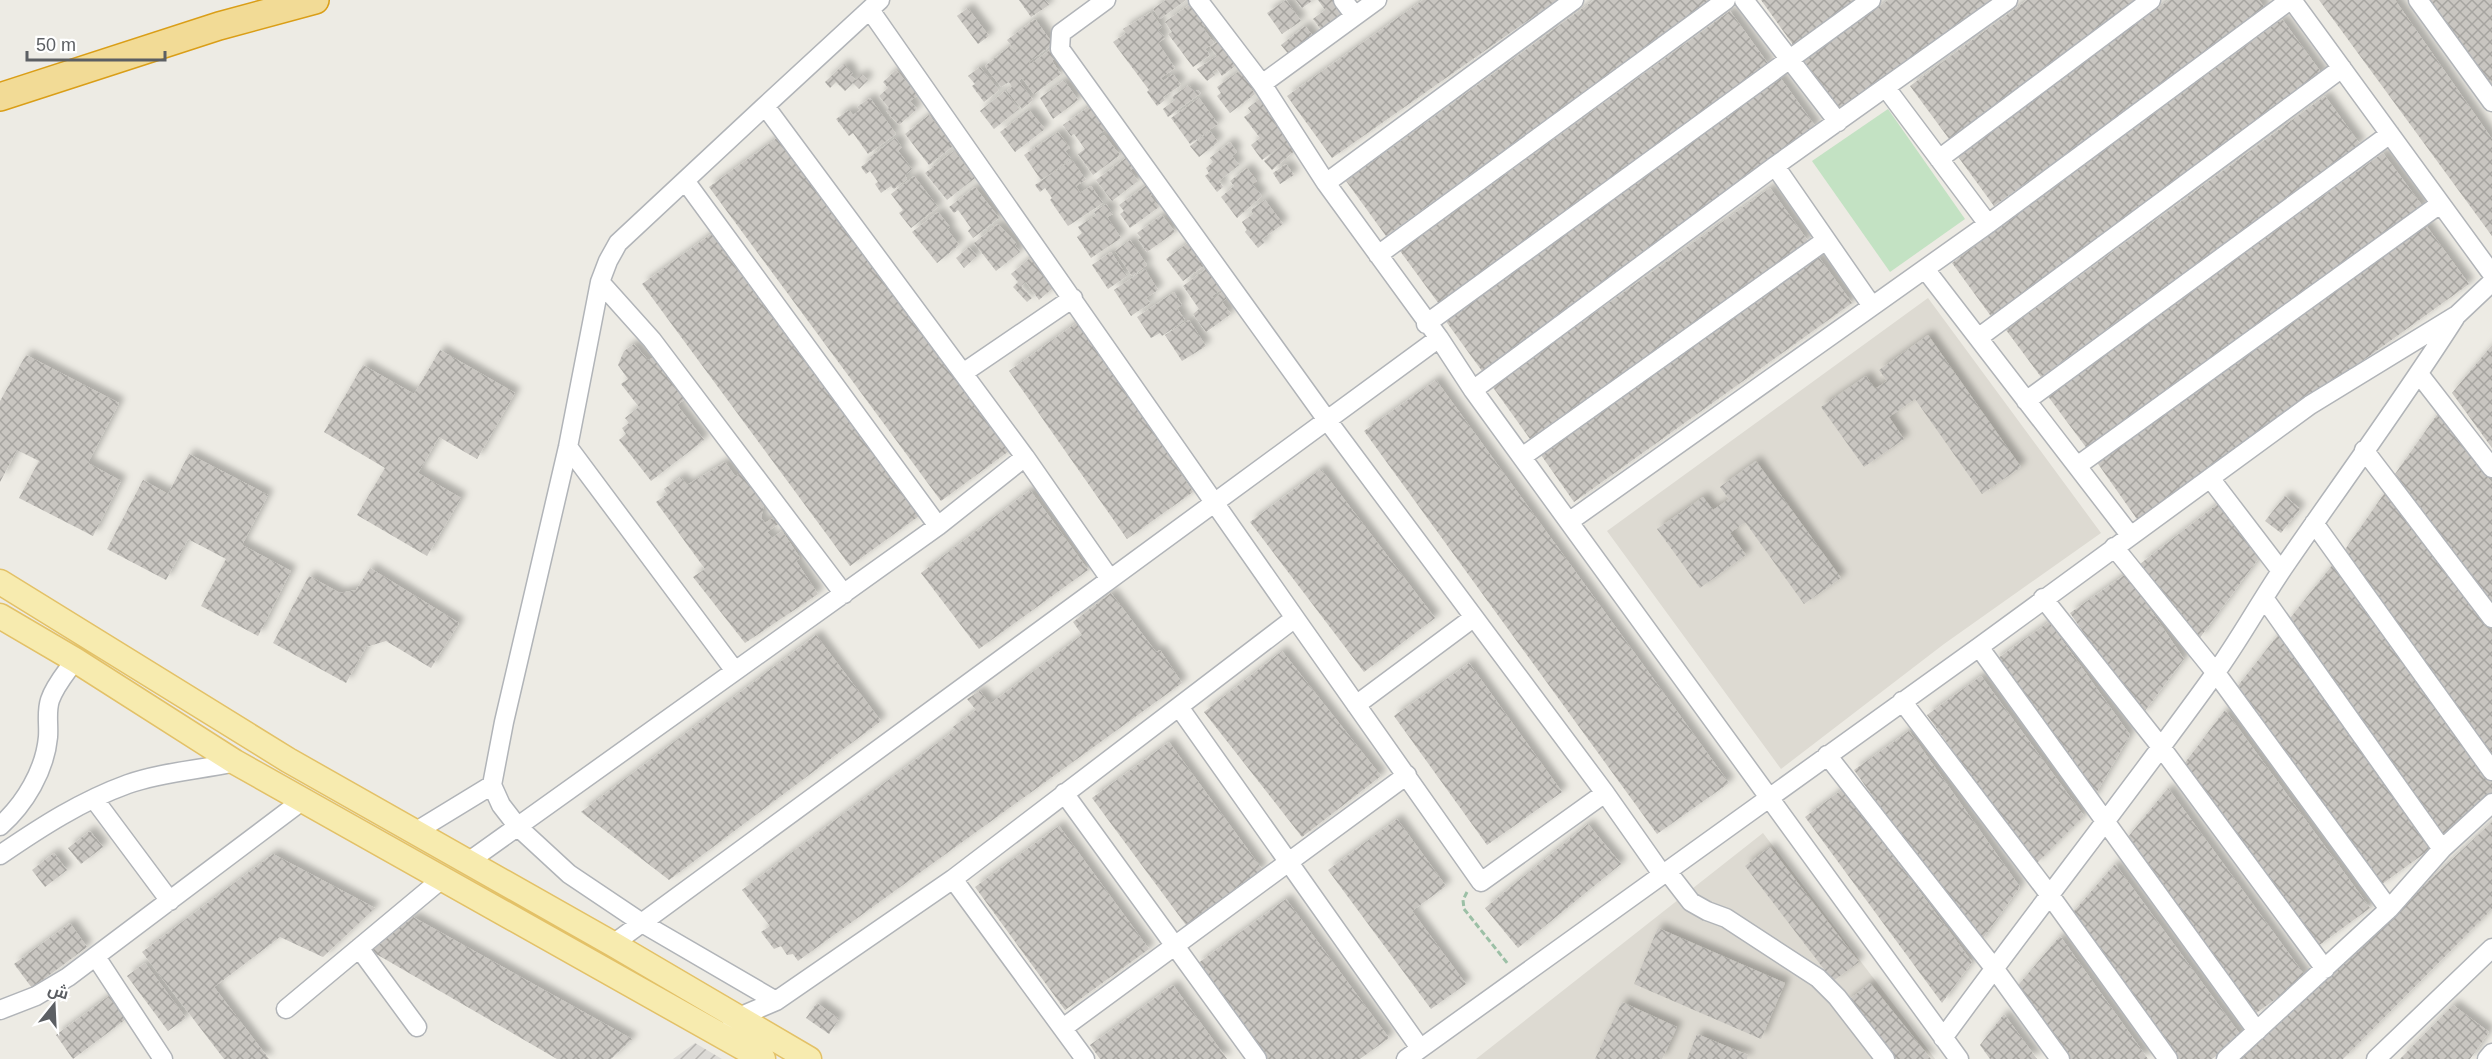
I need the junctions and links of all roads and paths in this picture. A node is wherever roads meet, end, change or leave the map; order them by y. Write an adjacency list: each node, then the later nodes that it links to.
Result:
1 (315, 0): 20 (highway)
2 (1106, 0): 47 (street)
3 (1198, 0): 18 (street)
4 (1343, 0): 15 (street)
5 (1377, 0): 15 (street)
6 (1574, 0): 28 (street)
7 (1726, 0): 32 (street)
8 (1744, 0): 16 (street)
9 (1871, 0): 16 (street)
10 (2008, 0): 19 (street)
11 (2151, 0): 25 (street)
12 (2291, 0): 17 (street); 30 (street)
13 (2418, 0): 21 (street)
14 (875, 5): 22 (street); 37 (street)
15 (1355, 16): 18 (street)
16 (1789, 59): 23 (street); 40 (street)
17 (2342, 68): 24 (street); 42 (street)
18 (1262, 84): 28 (street)
19 (1886, 88): 23 (street); 25 (street)
20 (0, 97)
21 (2492, 102)
22 (765, 106): 27 (street); 43 (street)
23 (1838, 122): 26 (street)
24 (2390, 134): 29 (street); 46 (street)
25 (1939, 159): 30 (street)
26 (1775, 166): 31 (street); 45 (street)
27 (686, 182): 35 (street); 58 (street)
28 (1326, 183): 32 (street)
29 (2440, 204): 34 (street); 52 (street)
30 (1988, 224): 33 (street)
31 (1826, 240): 38 (street); 51 (street)
32 (1378, 255): 40 (street)
33 (1925, 269): 38 (street); 42 (street)
34 (2492, 274)
35 (600, 282): 48 (street); 64 (street)
36 (2492, 282): 39 (street)
37 (1073, 298): 43 (street); 55 (street)
38 (1872, 306): 56 (street)
39 (2457, 315): 44 (street); 54 (street)
40 (1426, 324): 41 (street)
41 (1439, 338): 45 (street); 47 (street)
42 (1978, 338): 46 (street)
43 (963, 373): 50 (street)
44 (2419, 374): 49 (street); 53 (street)
45 (1473, 390): 51 (street)
46 (2026, 401): 52 (street)
47 (1328, 420): 55 (street); 69 (street)
48 (568, 447): 74 (street); 84 (street)
49 (2364, 450): 57 (street); 70 (street)
50 (1025, 457): 58 (street); 62 (street)
51 (1522, 457): 56 (street)
52 (2077, 466): 59 (street)
53 (2492, 468)
54 (2210, 478): 59 (street); 61 (street)
55 (1215, 503): 62 (street); 68 (street)
56 (1570, 521): 87 (street)
57 (2314, 523): 61 (street); 82 (street)
58 (938, 526): 64 (street)
59 (2130, 535): 60 (street)
60 (2114, 547): 65 (street); 75 (street)
61 (2281, 571): 66 (street)
62 (1110, 579): 106 (street)
63 (0, 582): 71 (main road)
64 (844, 594): 74 (street)
65 (2043, 598): 72 (street); 79 (street)
66 (2264, 598): 75 (street); 95 (street)
67 (0, 616): 73 (main road)
68 (1295, 618): 77 (street); 78 (street)
69 (1473, 618): 77 (street); 85 (street)
70 (2492, 618)
71 (91, 637): 73 (main road); 94 (main road)
72 (1979, 647): 76 (street); 91 (street)
73 (75, 660): 81 (main road); 92 (street)
74 (735, 670): 93 (street)
75 (2216, 673): 79 (street); 105 (street)
76 (1902, 701): 80 (street); 103 (street)
77 (1356, 705): 83 (street)
78 (1179, 707): 86 (street); 98 (street)
79 (2161, 747): 91 (street); 113 (street)
80 (1827, 755): 87 (street); 112 (street)
81 (235, 762): 88 (street); 89 (main road)
82 (2492, 771)
83 (1407, 775): 98 (street); 102 (street)
84 (492, 785): 93 (street); 94 (street)
85 (1605, 793): 99 (street); 102 (street)
86 (1064, 794): 101 (street); 108 (street)
87 (1768, 798): 99 (street); 123 (street)
88 (94, 799): 96 (street); 104 (street)
89 (303, 800): 100 (main road); 104 (street)
90 (2492, 803): 95 (street)
91 (2106, 824): 103 (street); 121 (street)
92 (0, 826)
93 (518, 827): 97 (street); 106 (street)
94 (415, 832): 97 (main road)
95 (2442, 849): 105 (street)
96 (0, 855)
97 (468, 862): 107 (main road)
98 (1289, 862): 108 (street); 124 (street)
99 (1665, 872): 114 (street); 132 (street)
100 (443, 878): 109 (street); 122 (main road)
101 (953, 879): 115 (street); 120 (street)
102 (1481, 882): 114 (path)
103 (2049, 894): 112 (street); 135 (street)
104 (170, 901): 111 (street)
105 (2389, 909): 113 (street)
106 (642, 923): 107 (street); 115 (street)
107 (613, 944): 118 (main road)
108 (1174, 946): 120 (street); 130 (street)
109 (359, 948): 116 (street); 119 (street)
110 (2489, 956): 137 (street)
111 (96, 957): 117 (street); 126 (street)
112 (1994, 968): 123 (street); 134 (street)
113 (2325, 969): 121 (street)
114 (1518, 977): 124 (street)
115 (776, 1001): 118 (street)
116 (286, 1009)
117 (0, 1010)
118 (739, 1017): 122 (street); 128 (main road)
119 (417, 1027)
120 (1063, 1028): 129 (street)
121 (2257, 1031): 136 (street)
122 (722, 1034): 127 (main road)
123 (1943, 1038): 133 (street)
124 (1420, 1048): 131 (street)
125 (2492, 1053): 138 (street)
126 (161, 1058)
127 (763, 1059)
128 (809, 1059)
129 (1085, 1059)
130 (1257, 1059)
131 (1406, 1059)
132 (1885, 1059)
133 (1959, 1059)
134 (2060, 1059)
135 (2168, 1059)
136 (2226, 1059)
137 (2376, 1059)
138 (2487, 1059)

